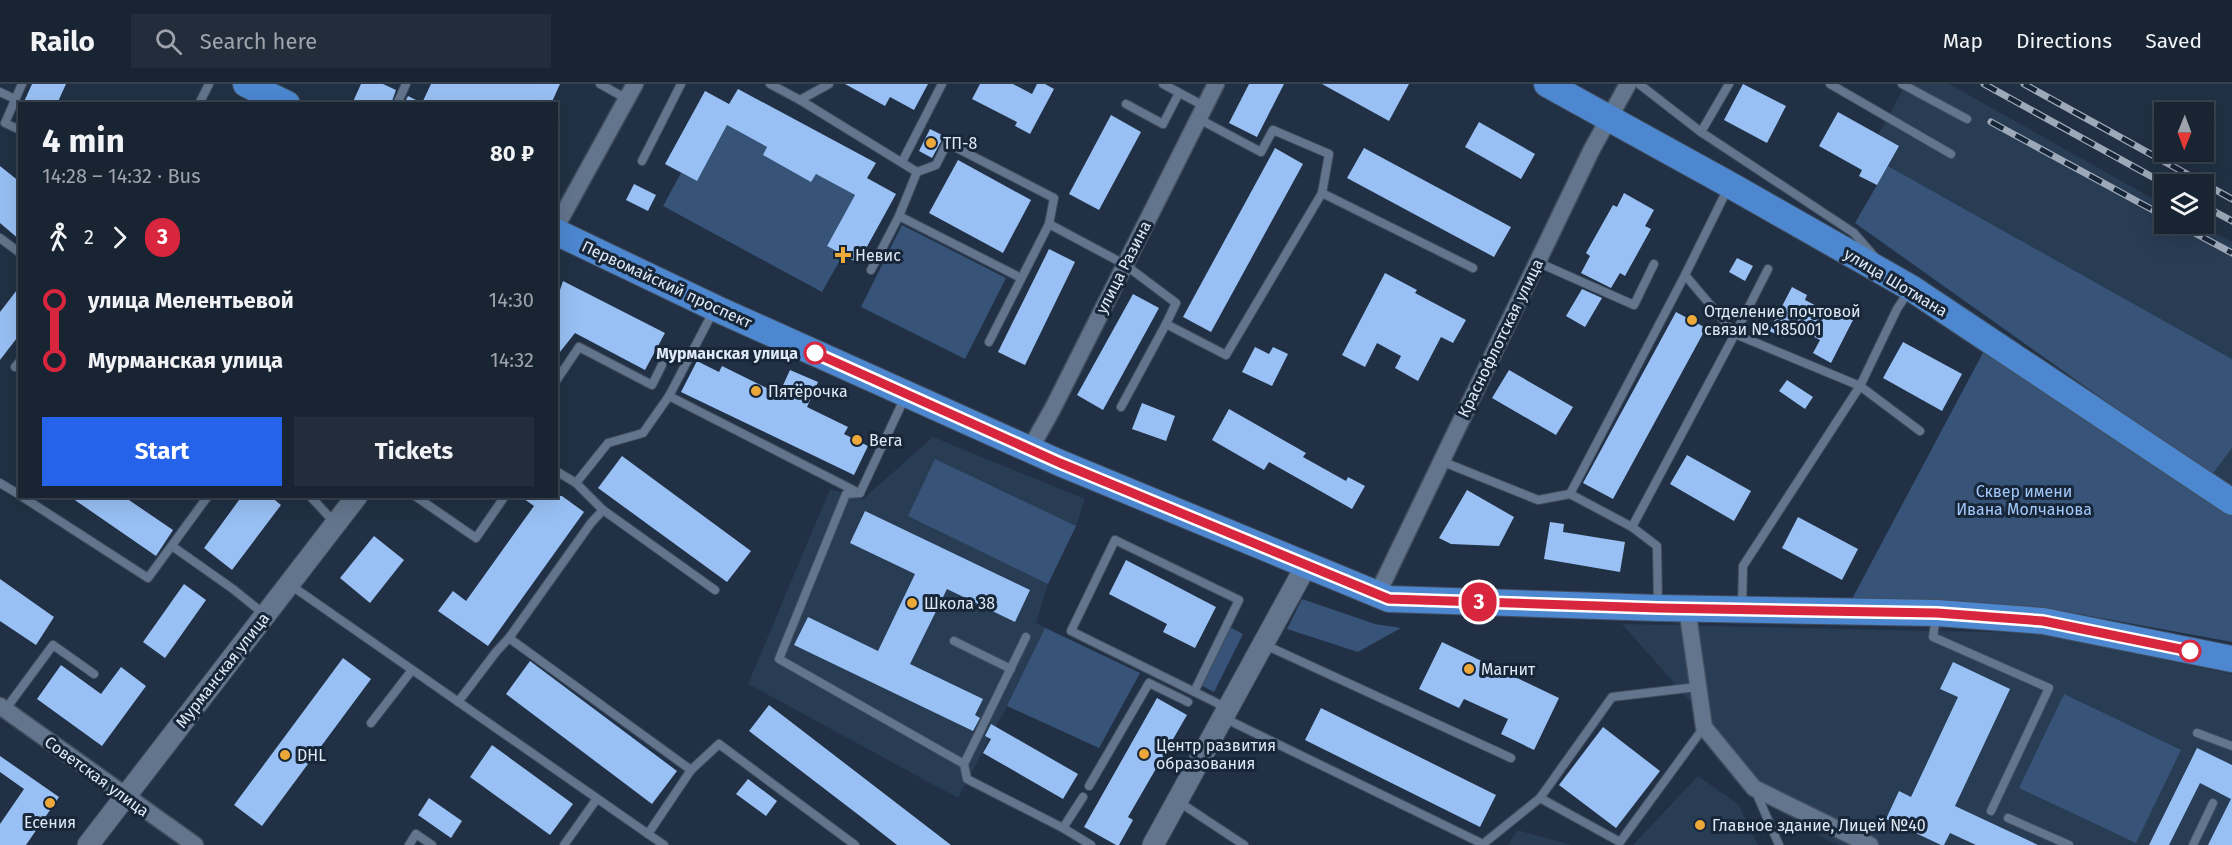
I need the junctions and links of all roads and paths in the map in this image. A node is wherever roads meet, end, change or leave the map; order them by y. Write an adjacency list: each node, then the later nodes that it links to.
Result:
1 (22, 84): 21 (lane)
2 (209, 84): 24 (lane)
3 (246, 84): 25 (main road)
4 (406, 84): 26 (lane)
5 (600, 84): 22 (lane)
6 (635, 84): 22 (street)
7 (681, 84): 34 (lane)
8 (770, 84): 23 (lane)
9 (830, 84): 23 (lane)
10 (942, 84): 35 (lane)
11 (1163, 84): 20 (lane)
12 (1216, 84): 28 (street, улица Разина)
13 (1547, 84): 29 (main road, улица Шотмана)
14 (1628, 84): 29 (street, Краснофлотская улица)
15 (1639, 84): 32 (lane)
16 (1729, 84): 32 (lane)
17 (1830, 84): 33 (lane)
18 (1902, 84): 30 (lane)
19 (0, 92): 21 (lane)
20 (1179, 93): 27 (lane); 28 (lane)
21 (15, 99): 31 (lane)
22 (627, 99): 40 (street)
23 (800, 100): 35 (lane)
24 (200, 102)
25 (283, 102)
26 (399, 102)
27 (1126, 104)
28 (1202, 112): 38 (lane); 46 (street, улица Разина)
29 (1608, 117): 37 (main road, улица Шотмана); 45 (street, Краснофлотская улица)
30 (1966, 119)
31 (18, 129)
32 (1701, 132): 53 (lane)
33 (1951, 154)
34 (642, 161)
35 (902, 162): 36 (lane)
36 (916, 172): 39 (lane); 41 (lane)
37 (1730, 185): 51 (lane); 53 (main road, улица Шотмана)
38 (1323, 193): 48 (lane); 55 (lane)
39 (899, 216): 50 (lane); 52 (lane)
40 (558, 223)
41 (1048, 224): 46 (lane); 52 (lane)
42 (558, 233): 54 (main road, Первомайский проспект)
43 (0, 238): 44 (lane)
44 (18, 252)
45 (1537, 262): 47 (lane); 66 (street, Краснофлотская улица)
46 (1124, 264): 55 (lane); 65 (street, улица Разина)
47 (1654, 264)
48 (1473, 268)
49 (1768, 268): 56 (lane)
50 (871, 270)
51 (1685, 273): 56 (lane); 71 (lane)
52 (1021, 278): 57 (lane)
53 (1903, 284): 60 (lane); 73 (main road, улица Шотмана)
54 (716, 308): 61 (main road, Первомайский проспект); 62 (lane)
55 (1166, 324): 63 (lane)
56 (1735, 334): 60 (lane); 82 (lane)
57 (989, 342)
58 (662, 365): 59 (lane)
59 (558, 378)
60 (1860, 387): 64 (lane); 90 (lane)
61 (907, 394): 65 (main road, Первомайский проспект); 70 (lane)
62 (669, 396): 69 (lane); 70 (lane)
63 (1121, 408)
64 (1920, 431)
65 (1030, 449): 84 (main road, Первомайский проспект)
66 (1441, 461): 71 (lane); 87 (street, Краснофлотская улица)
67 (558, 472): 69 (lane)
68 (0, 483): 72 (lane)
69 (576, 483): 80 (lane)
70 (860, 493): 112 (lane)
71 (1570, 494): 82 (lane)
72 (18, 495)
73 (2230, 496)
74 (23, 498): 83 (lane)
75 (206, 498): 83 (lane)
76 (312, 498): 81 (lane)
77 (355, 498): 81 (street, Мурманская улица)
78 (418, 498): 79 (lane)
79 (504, 498)
80 (603, 510): 86 (lane); 94 (lane)
81 (335, 523): 85 (street, Мурманская улица)
82 (1632, 527): 88 (lane)
83 (172, 546): 92 (lane)
84 (1307, 564): 87 (main road, Первомайский проспект); 96 (street)
85 (289, 584): 92 (street, Мурманская улица); 99 (lane)
86 (715, 590)
87 (1377, 595): 88 (main road, Первомайский проспект)
88 (1658, 608): 89 (main road, Первомайский проспект)
89 (1687, 608): 90 (main road, Первомайский проспект); 101 (street)
90 (1742, 609): 91 (main road, Первомайский проспект)
91 (1937, 613): 97 (main road, Первомайский проспект); 122 (lane)
92 (265, 614): 116 (street, Мурманская улица)
93 (1026, 637): 98 (lane)
94 (509, 638): 103 (lane); 113 (lane)
95 (954, 641): 98 (lane)
96 (1262, 644): 106 (street); 111 (lane)
97 (2232, 658)
98 (1011, 669): 112 (lane)
99 (412, 670): 103 (lane); 107 (lane)
100 (94, 674): 105 (lane)
101 (1697, 687): 108 (street); 118 (lane)
102 (1194, 692): 102 (lane); 106 (lane)
103 (458, 702): 119 (lane)
104 (1188, 702): 114 (lane)
105 (3, 708): 116 (street, Советская улица)
106 (1225, 712): 118 (lane); 120 (street)
107 (371, 723)
108 (1704, 727): 115 (street); 118 (lane)
109 (2197, 733): 110 (lane)
110 (2232, 746)
111 (1511, 758)
112 (964, 764): 124 (lane)
113 (691, 770): 125 (lane); 132 (lane)
114 (1089, 786)
115 (1755, 788): 136 (lane); 137 (street)
116 (125, 796): 126 (street, Мурманская улица); 127 (street, Советская улица)
117 (1083, 796): 124 (lane)
118 (1540, 798)
119 (596, 800): 125 (lane); 130 (lane)
120 (1176, 800): 134 (street); 135 (lane)
121 (2213, 803): 139 (lane)
122 (1991, 811)
123 (2008, 818): 138 (lane)
124 (1064, 828): 133 (lane)
125 (648, 834): 131 (lane)
126 (88, 845)
127 (195, 845)
128 (409, 845): 129 (lane)
129 (432, 845)
130 (564, 845)
131 (664, 845)
132 (855, 845)
133 (1090, 845)
134 (1153, 845)
135 (1244, 845)
136 (1779, 845)
137 (1870, 845)
138 (2069, 845)
139 (2193, 845)

